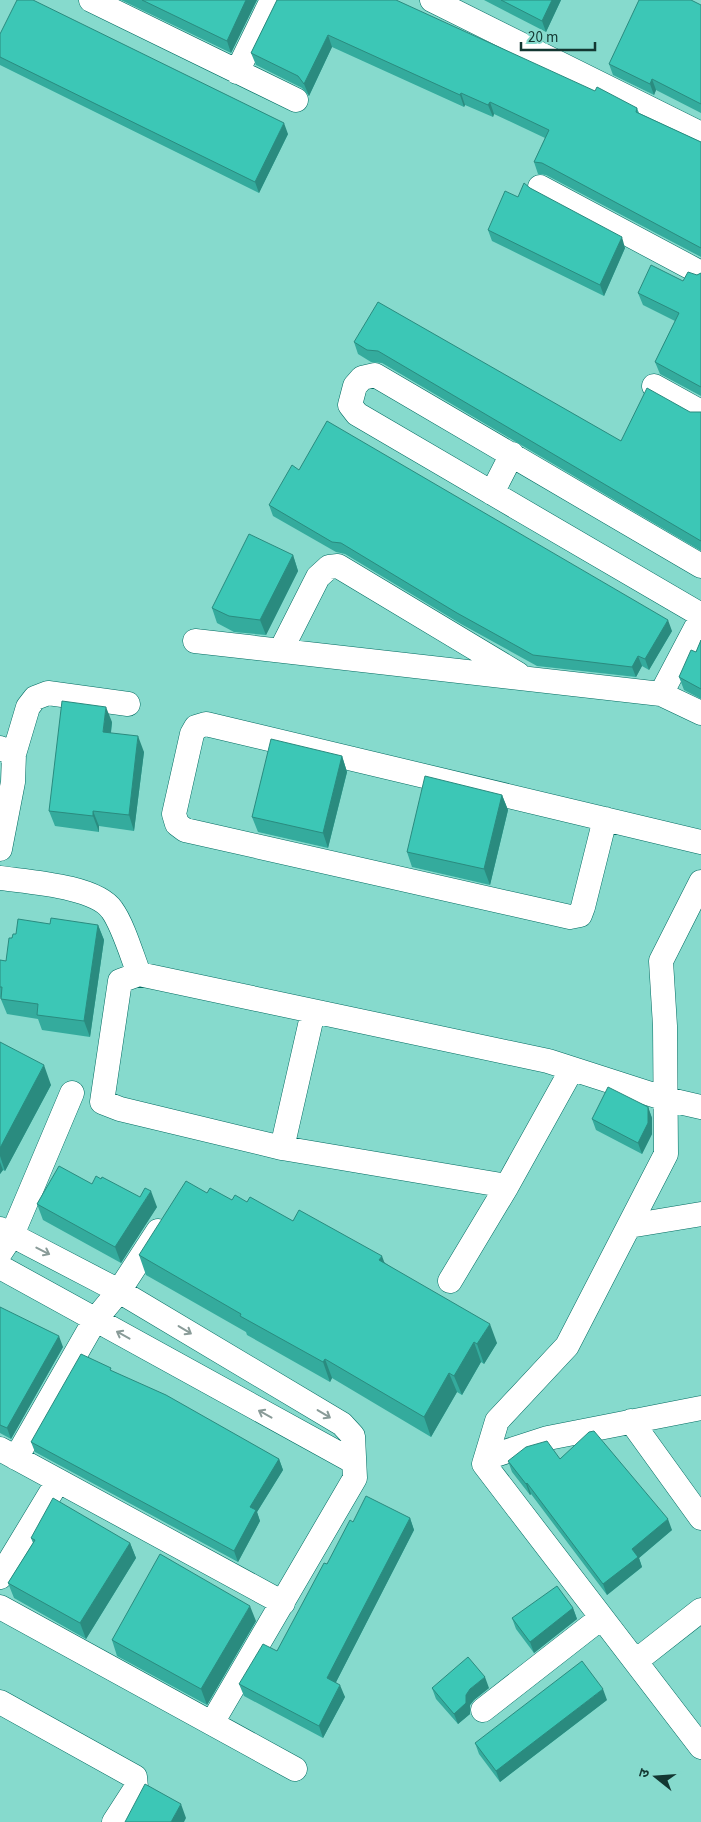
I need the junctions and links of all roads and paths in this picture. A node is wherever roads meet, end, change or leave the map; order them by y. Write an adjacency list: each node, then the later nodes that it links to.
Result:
1 (91, 0): 4 (street)
2 (272, 0): 4 (street)
3 (432, 0): 6 (street)
4 (237, 72): 5 (street)
5 (296, 100)
6 (701, 134)
7 (540, 187): 8 (street)
8 (701, 273)
9 (654, 386): 10 (street)
10 (701, 412)
11 (512, 454): 12 (street); 12 (street); 13 (street)
12 (492, 493): 14 (street)
13 (701, 566)
14 (701, 617): 18 (street)
15 (195, 641): 16 (street)
16 (281, 650): 17 (street); 17 (street)
17 (525, 678): 18 (street)
18 (661, 694): 20 (street)
19 (128, 704): 21 (street)
20 (701, 713)
21 (7, 751): 24 (street)
22 (605, 819): 22 (street); 23 (street)
23 (701, 842)
24 (0, 849)
25 (0, 878): 27 (street)
26 (701, 882): 31 (street)
27 (139, 974): 28 (street); 33 (street)
28 (312, 1012): 29 (street); 33 (street)
29 (572, 1069): 31 (street); 34 (street)
30 (72, 1093): 38 (street)
31 (666, 1099): 32 (street); 37 (street)
32 (701, 1107)
33 (282, 1148): 34 (street)
34 (507, 1186): 40 (street)
35 (172, 1209): 41 (street)
36 (701, 1214): 37 (street)
37 (629, 1226): 48 (street)
38 (4, 1239): 41 (street, one-way to 41)
39 (0, 1267): 42 (street)
40 (450, 1281)
41 (119, 1291): 42 (street); 43 (street, one-way to 43)
42 (95, 1320): 44 (street, one-way to 42); 47 (street)
43 (215, 1349): 44 (street); 49 (street, one-way to 49)
44 (200, 1378): 49 (street, one-way to 44)
45 (701, 1408): 46 (street)
46 (631, 1421): 48 (street); 51 (street)
47 (8, 1454): 50 (street)
48 (486, 1458): 56 (street)
49 (354, 1462): 53 (street)
50 (58, 1481): 52 (street); 53 (street)
51 (701, 1518)
52 (0, 1578)
53 (283, 1603): 60 (street)
54 (0, 1606): 60 (street)
55 (701, 1610): 57 (street)
56 (601, 1618): 57 (street); 59 (street)
57 (636, 1661): 61 (street)
58 (0, 1702): 63 (street)
59 (483, 1710)
60 (212, 1724): 62 (street)
61 (701, 1747)
62 (295, 1769)
63 (114, 1822)

